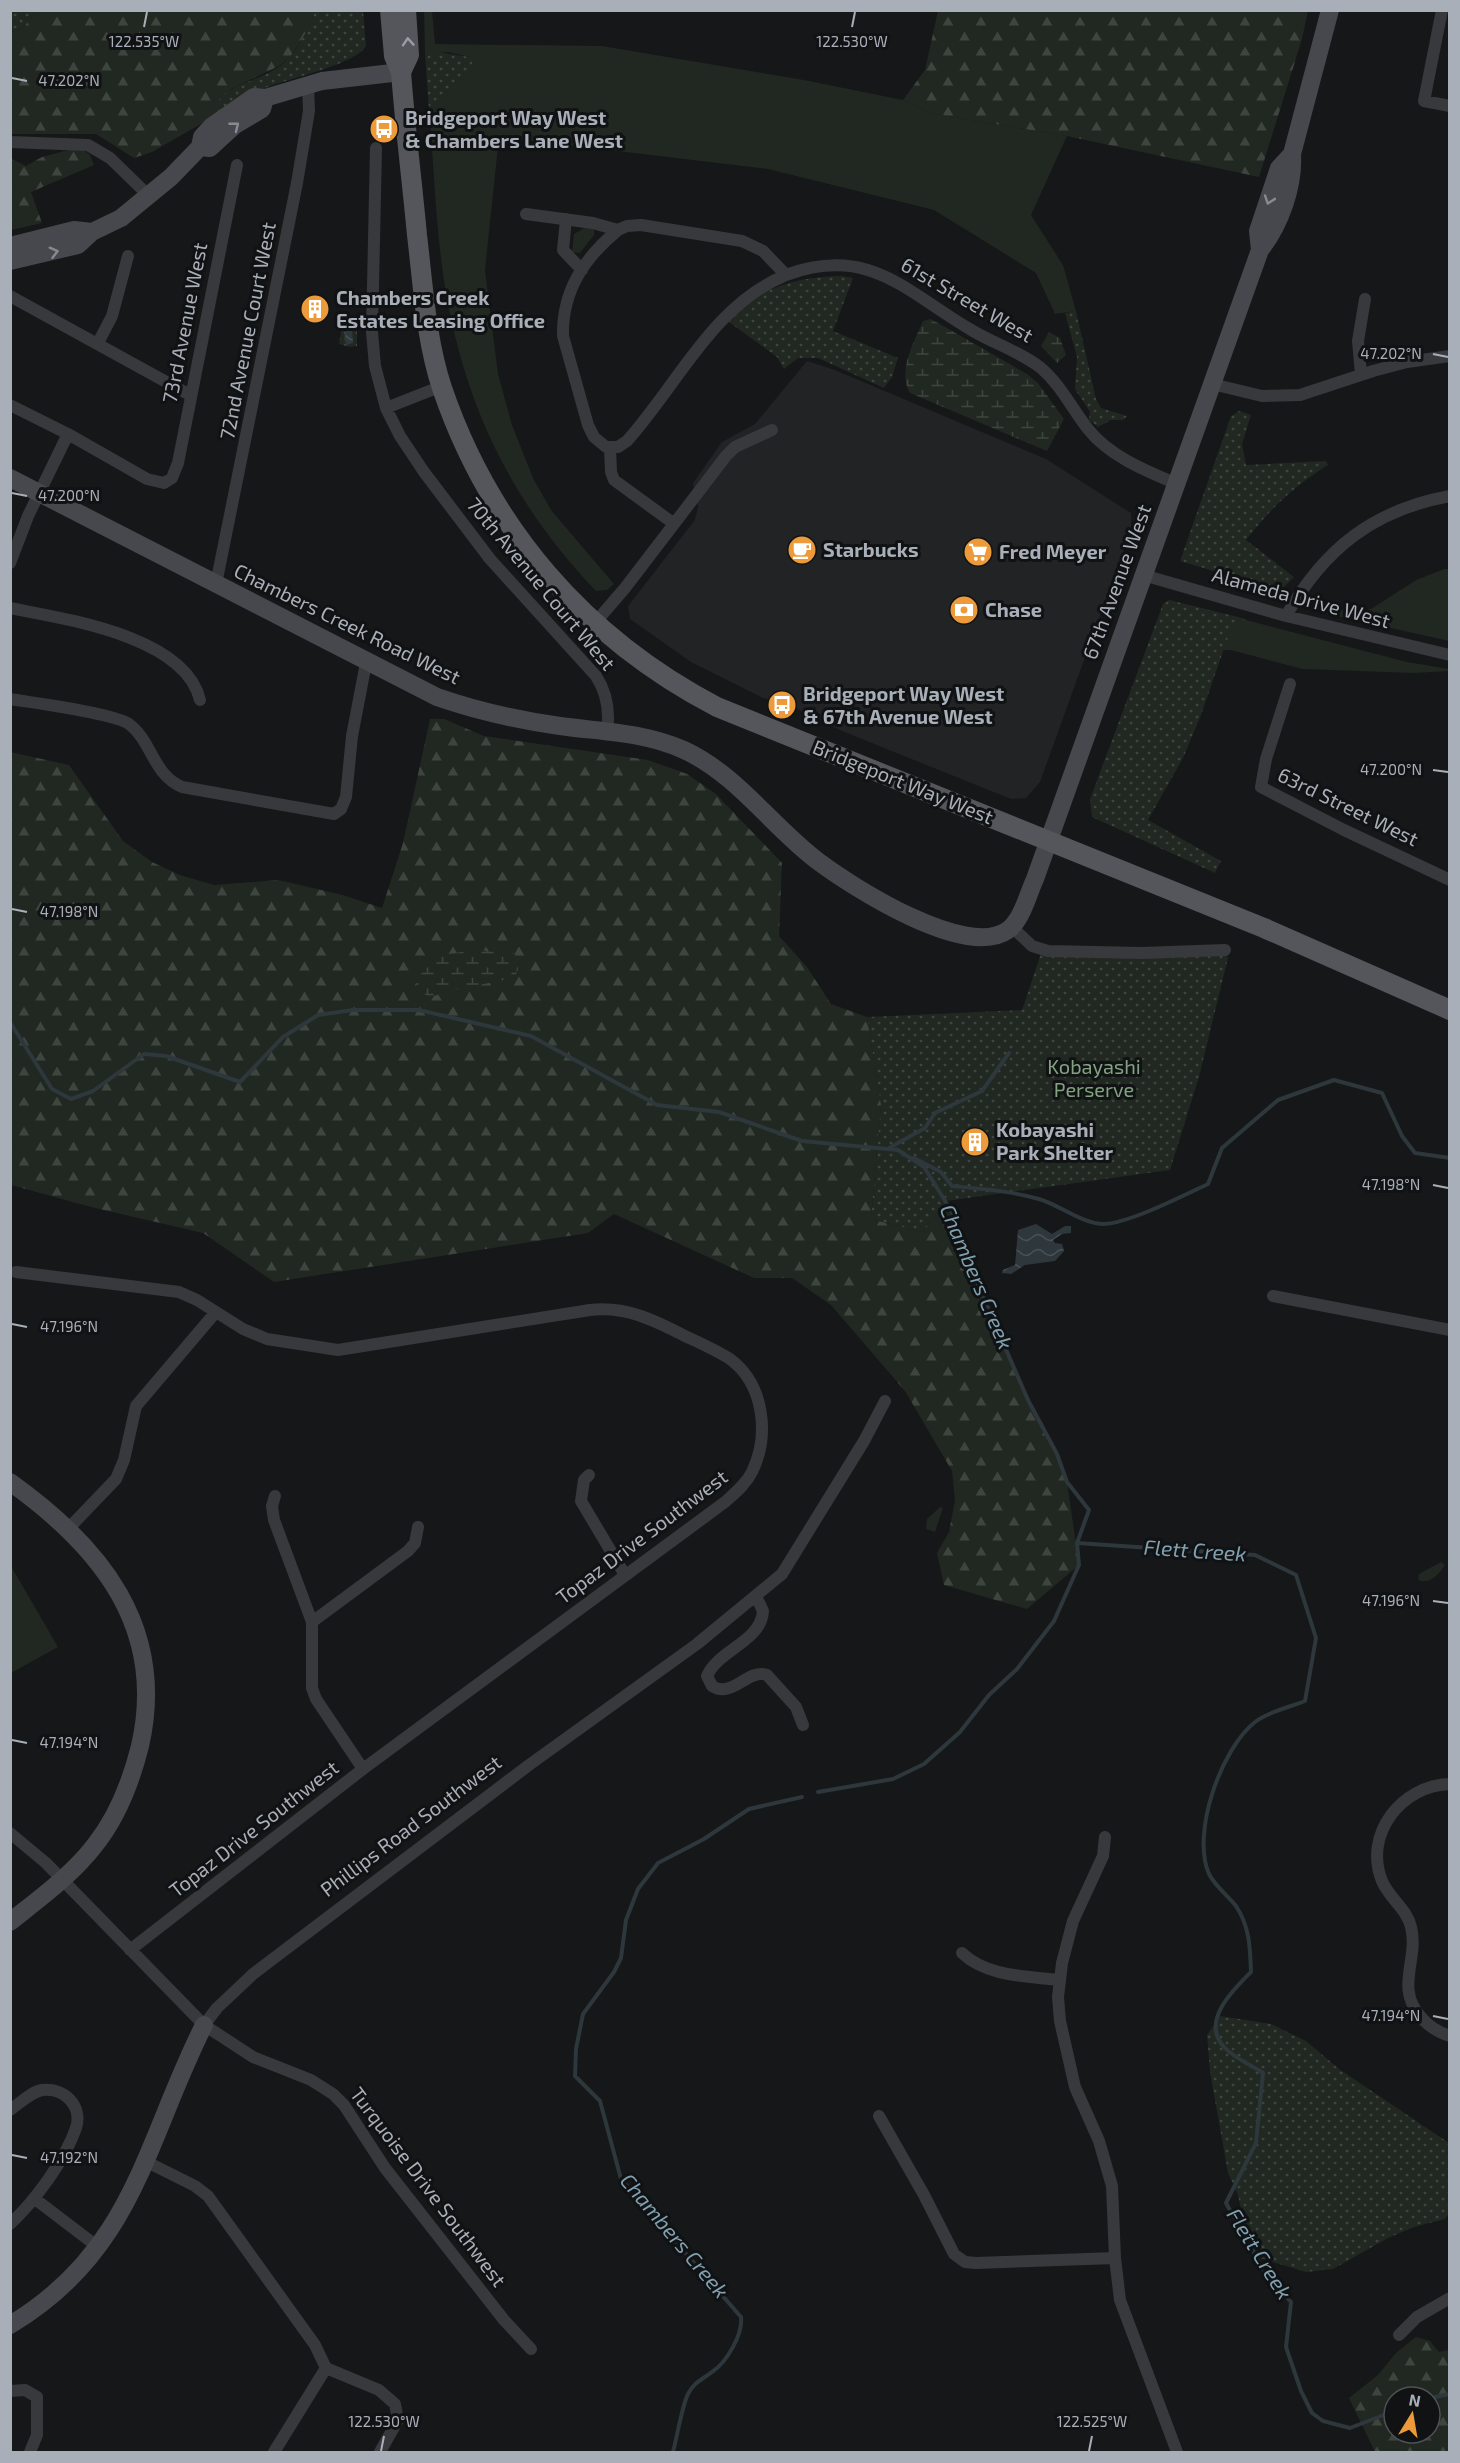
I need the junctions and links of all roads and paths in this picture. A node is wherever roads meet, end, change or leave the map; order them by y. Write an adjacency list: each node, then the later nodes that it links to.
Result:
1 (390, 10): 5 (main road, Bridgeport Way West)
2 (406, 10): 5 (main road, Bridgeport Way West, one-way to 2)
3 (1330, 10): 26 (street, 67th Avenue West)
4 (1442, 10): 7 (street)
5 (401, 72): 6 (street); 27 (main road, Bridgeport Way West)
6 (308, 84): 11 (street); 41 (street, 72nd Avenue Court West)
7 (1449, 106)
8 (10, 142): 11 (street)
9 (376, 148): 30 (street, 70th Avenue Court West)
10 (237, 165): 28 (street, 73rd Avenue West)
11 (149, 196): 15 (street)
12 (526, 214): 13 (street)
13 (566, 219): 14 (street); 19 (street)
14 (618, 230): 19 (street); 20 (street)
15 (92, 232): 16 (street); 18 (street, one-way to 15)
16 (10, 246)
17 (128, 256): 23 (street)
18 (10, 261)
19 (582, 270): 33 (street)
20 (786, 275): 33 (street, 61st Street West); 35 (street, 61st Street West)
21 (10, 296): 23 (street)
22 (1365, 299): 25 (street)
23 (98, 343): 28 (street)
24 (1449, 356): 25 (street)
25 (1361, 374): 26 (street)
26 (1212, 384): 35 (street, 67th Avenue West)
27 (442, 386): 30 (street); 44 (main road, Bridgeport Way West)
28 (190, 395): 32 (street, 73rd Avenue West)
29 (10, 405): 32 (street)
30 (386, 408): 50 (street, 70th Avenue Court West)
31 (772, 429): 38 (street)
32 (68, 434): 36 (street)
33 (610, 448): 38 (street)
34 (10, 478): 36 (street, Chambers Creek Road West)
35 (1177, 484): 40 (street, 67th Avenue West)
36 (38, 494): 39 (street); 41 (street, Chambers Creek Road West)
37 (1449, 496): 43 (street)
38 (673, 523): 44 (street)
39 (10, 563)
40 (1143, 575): 43 (street, Alameda Drive West); 51 (street, 67th Avenue West)
41 (216, 584): 46 (street, Chambers Creek Road West)
42 (10, 608): 49 (street)
43 (1286, 616): 45 (street, Alameda Drive West)
44 (594, 624): 51 (main road, Bridgeport Way West)
45 (1449, 655)
46 (366, 663): 48 (street); 50 (street, Chambers Creek Road West)
47 (1290, 684): 52 (street, 63rd Street West)
48 (10, 699)
49 (200, 700)
50 (607, 731): 53 (street, Chambers Creek Road West)
51 (1050, 840): 53 (street, 67th Avenue West); 55 (main road, Bridgeport Way West)
52 (1449, 880)
53 (1012, 927): 54 (street)
54 (1224, 950)
55 (1449, 1010)
56 (16, 1272): 58 (street, Topaz Drive Southwest)
57 (1273, 1296): 59 (street)
58 (215, 1313): 65 (street); 66 (street, Topaz Drive Southwest)
59 (1449, 1330)
60 (885, 1401): 67 (street, Phillips Road Southwest)
61 (589, 1475): 66 (street)
62 (10, 1482): 65 (street)
63 (275, 1496): 68 (street)
64 (418, 1527): 68 (street)
65 (69, 1528): 74 (street)
66 (626, 1575): 70 (street, Topaz Drive Southwest)
67 (756, 1596): 69 (street); 79 (street, Phillips Road Southwest)
68 (312, 1622): 70 (street)
69 (803, 1725)
70 (363, 1769): 76 (street, Topaz Drive Southwest)
71 (1449, 1784): 80 (street)
72 (10, 1833): 74 (street, Turquoise Drive Southwest)
73 (1105, 1837): 78 (street)
74 (62, 1880): 75 (street); 76 (street, Turquoise Drive Southwest)
75 (10, 1922)
76 (130, 1950): 79 (street, Turquoise Drive Southwest)
77 (962, 1953): 78 (street)
78 (1059, 1980): 87 (street)
79 (204, 2025): 83 (street, Phillips Road Southwest); 91 (street, Turquoise Drive Southwest)
80 (1449, 2036)
81 (10, 2110): 84 (street)
82 (879, 2116): 87 (street)
83 (147, 2162): 86 (street, Phillips Road Southwest); 92 (street)
84 (35, 2199): 85 (street); 86 (street)
85 (10, 2224)
86 (99, 2247): 89 (street, Phillips Road Southwest)
87 (1115, 2258): 97 (street)
88 (1449, 2298): 90 (street)
89 (10, 2325)
90 (1399, 2335)
91 (531, 2349)
92 (326, 2368): 95 (street); 96 (street)
93 (10, 2391): 94 (street)
94 (30, 2452)
95 (274, 2452)
96 (380, 2452)
97 (1176, 2452)

